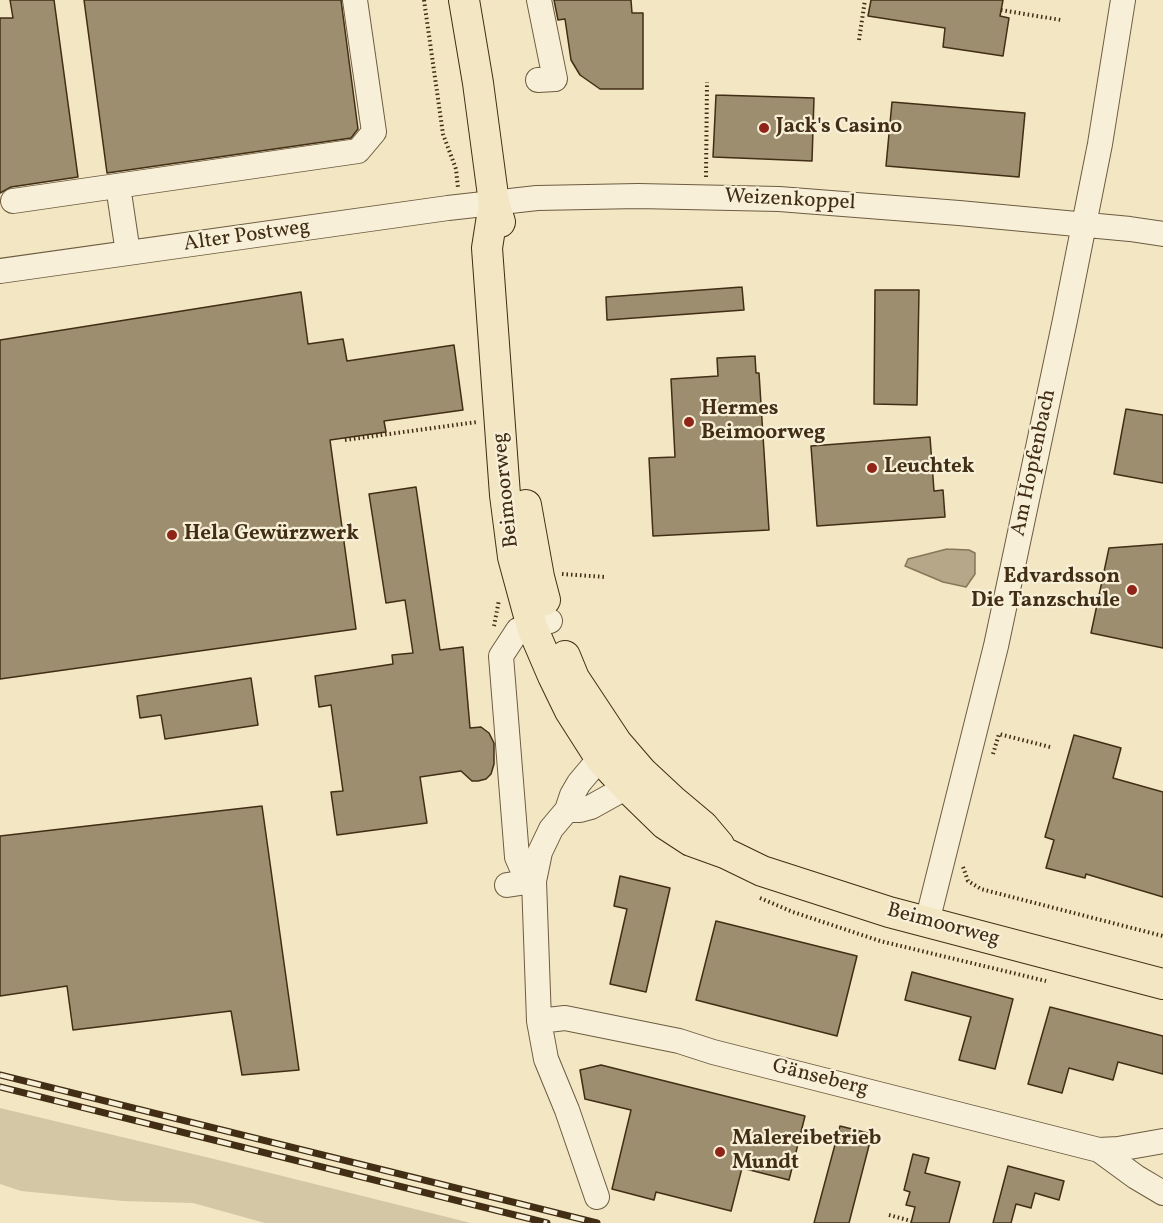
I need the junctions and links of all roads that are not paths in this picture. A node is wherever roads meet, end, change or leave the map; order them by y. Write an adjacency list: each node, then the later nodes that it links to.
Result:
1 (355, 0): 6 (street)
2 (464, 0): 8 (main road, Beimoorweg)
3 (539, 0): 5 (street)
4 (1124, 0): 9 (street, Am Hopfenbach)
5 (538, 80)
6 (118, 186): 7 (street); 11 (street)
7 (13, 201)
8 (494, 203): 9 (street, Weizenkoppel); 11 (street, Alter Postweg); 13 (main road, Beimoorweg)
9 (1084, 225): 10 (street, Weizenkoppel); 19 (street, Am Hopfenbach)
10 (1163, 234)
11 (128, 253): 12 (street, Alter Postweg)
12 (0, 271)
13 (541, 624): 14 (main road, Beimoorweg); 17 (street)
14 (608, 750): 15 (main road, Beimoorweg); 16 (street)
15 (634, 780): 16 (street); 19 (main road, Beimoorweg)
16 (567, 810): 17 (street)
17 (534, 881): 18 (street); 21 (street)
18 (507, 885)
19 (927, 922): 20 (main road, Beimoorweg)
20 (1163, 984)
21 (539, 1022): 23 (street, Gänseberg); 25 (street)
22 (1163, 1141): 23 (street, Gänseberg)
23 (1099, 1150): 24 (street, Gänseberg)
24 (1163, 1193)
25 (597, 1197)

